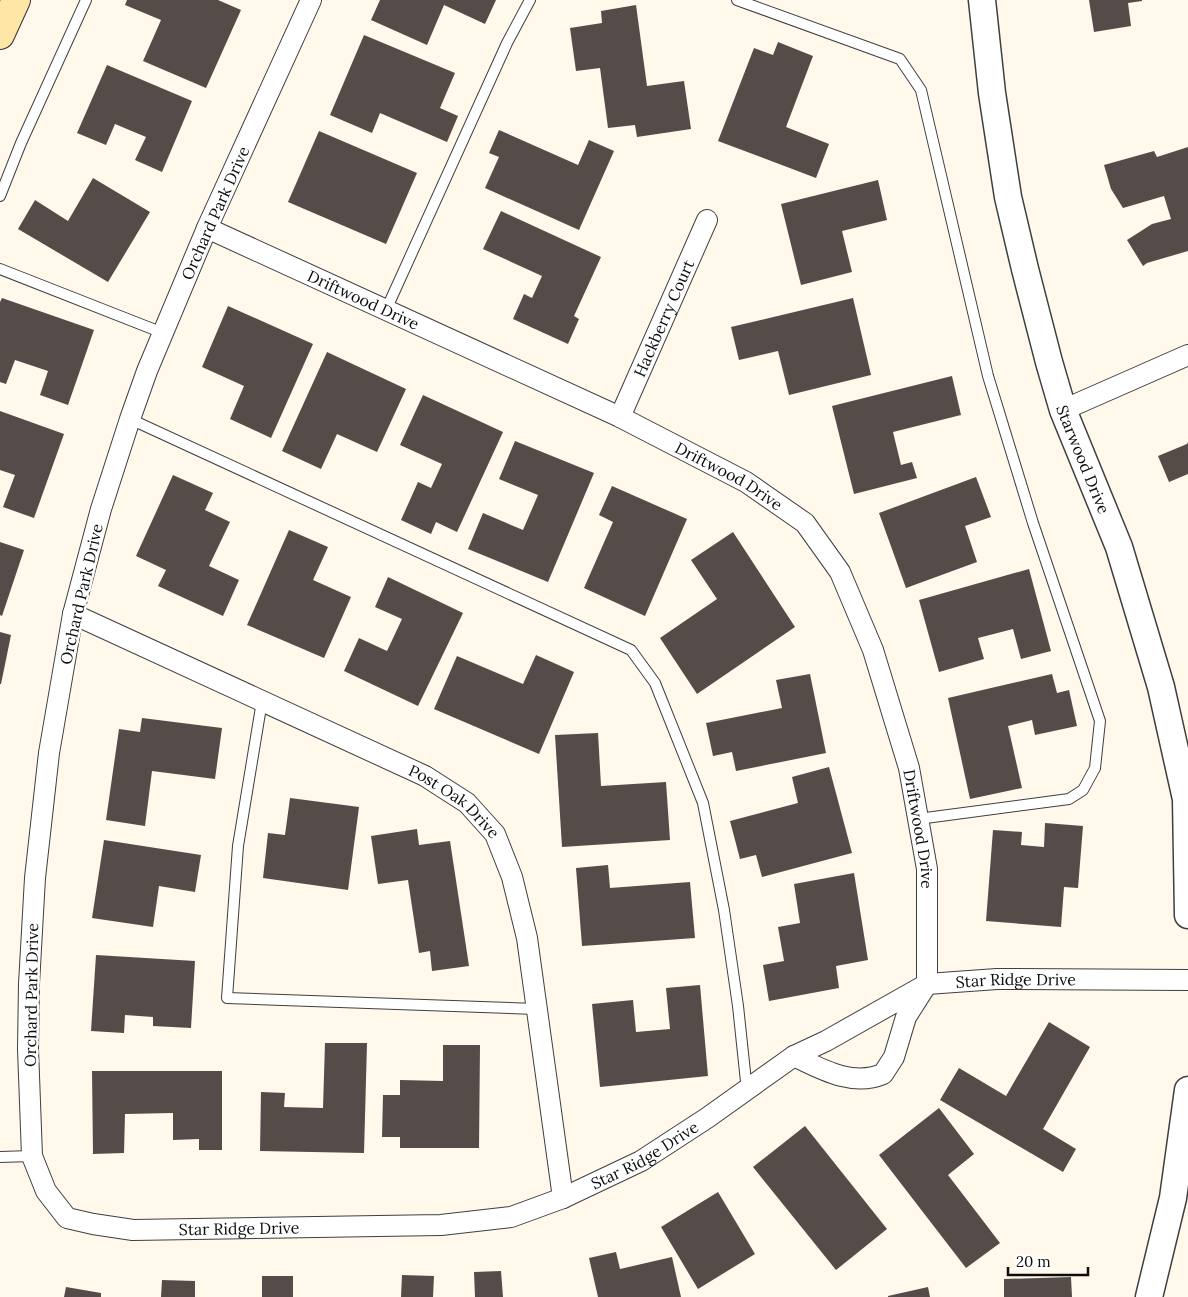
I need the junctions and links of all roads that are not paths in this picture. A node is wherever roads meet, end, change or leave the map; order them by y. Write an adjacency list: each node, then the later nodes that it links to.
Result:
1 (16, 0): 7 (main road)
2 (86, 0): 8 (lane)
3 (311, 0): 10 (street, Orchard Park Drive)
4 (530, 0): 12 (lane)
5 (737, 0): 21 (lane)
6 (982, 0): 15 (street, Starwood Drive)
7 (0, 35)
8 (0, 196)
9 (707, 220): 16 (street, Hackberry Court)
10 (208, 228): 12 (street, Driftwood Drive); 13 (street, Orchard Park Drive)
11 (0, 269): 13 (lane)
12 (386, 310): 16 (street, Driftwood Drive)
13 (163, 334): 17 (street, Orchard Park Drive)
14 (1188, 355): 15 (street)
15 (1063, 410): 20 (street, Starwood Drive)
16 (620, 417): 21 (street, Driftwood Drive)
17 (130, 418): 18 (street, Orchard Park Drive); 28 (lane)
18 (73, 614): 19 (street, Post Oak Drive); 29 (street, Orchard Park Drive)
19 (262, 701): 25 (street, Post Oak Drive); 25 (lane)
20 (1187, 798): 22 (street, Starwood Drive)
21 (918, 819): 24 (street, Driftwood Drive)
22 (1188, 915)
23 (1188, 980): 24 (street, Star Ridge Drive)
24 (927, 984): 26 (street, Star Ridge Drive); 26 (street)
25 (536, 1009): 31 (street, Post Oak Drive)
26 (794, 1056): 28 (street, Star Ridge Drive)
27 (1188, 1090): 33 (street)
28 (746, 1091): 31 (street, Star Ridge Drive)
29 (32, 1156): 30 (lane); 32 (street, Orchard Park Drive)
30 (0, 1157)
31 (563, 1198): 32 (street, Star Ridge Drive)
32 (67, 1218)
33 (1149, 1297)

